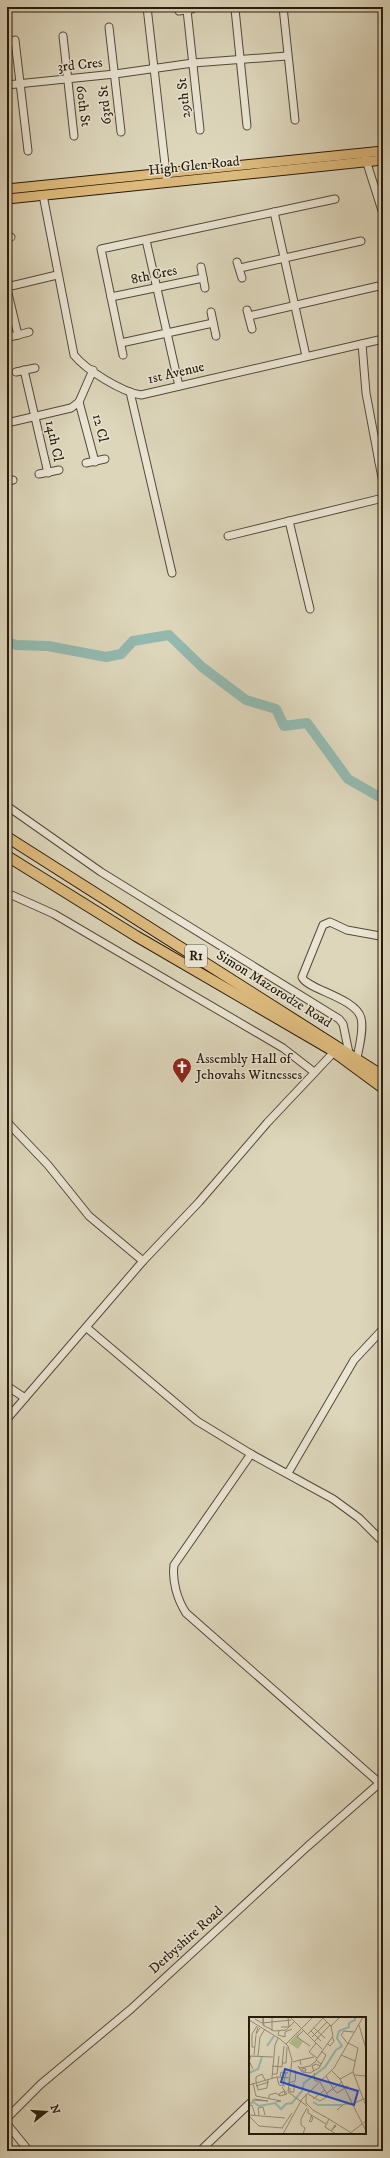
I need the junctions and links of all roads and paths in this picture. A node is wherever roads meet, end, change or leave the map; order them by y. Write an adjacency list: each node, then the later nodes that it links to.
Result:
1 (147, 7): 11 (street)
2 (283, 7): 8 (street)
3 (235, 9): 9 (street)
4 (186, 10): 10 (street, 29th St)
5 (109, 27): 12 (street, 63rd St)
6 (63, 36): 13 (street, 60th St)
7 (15, 40): 14 (street)
8 (287, 56): 9 (street, 3rd Cres); 16 (street)
9 (240, 60): 10 (street, 3rd Cres); 17 (street)
10 (193, 63): 11 (street, 3rd Cres); 18 (street, 29th St)
11 (156, 68): 12 (street, 3rd Cres); 25 (street)
12 (115, 74): 13 (street, 3rd Cres); 19 (street, 63rd St)
13 (67, 80): 14 (street, 3rd Cres); 20 (street, 60th St)
14 (20, 84): 15 (street, 3rd Cres); 21 (street)
15 (7, 85)
16 (295, 120)
17 (247, 126)
18 (200, 130)
19 (121, 132)
20 (74, 136)
21 (28, 151)
22 (383, 151): 23 (main road, High Glen Road)
23 (365, 157): 24 (main road, High Glen Road); 25 (main road, High Glen Road); 31 (street)
24 (383, 160)
25 (167, 178): 26 (main road, High Glen Road); 27 (main road, High Glen Road)
26 (7, 189)
27 (43, 195): 29 (main road, High Glen Road); 36 (street, 1st Avenue)
28 (335, 198): 30 (street)
29 (7, 199)
30 (274, 212): 32 (street); 34 (street)
31 (383, 214)
32 (146, 240): 40 (street); 43 (street)
33 (360, 241): 34 (street)
34 (285, 258): 38 (street); 44 (street)
35 (201, 267): 37 (street)
36 (57, 275): 41 (street); 60 (street, 1st Avenue)
37 (203, 278): 40 (street, 8th Cres); 42 (street)
38 (242, 278)
39 (383, 285): 44 (street)
40 (157, 287): 43 (street, 8th Cres); 49 (street)
41 (7, 288): 50 (street)
42 (205, 288)
43 (111, 297): 54 (street)
44 (295, 306): 47 (street); 57 (street)
45 (211, 312): 46 (street)
46 (213, 323): 49 (street); 51 (street)
47 (252, 328)
48 (29, 332): 50 (street)
49 (168, 334): 54 (street); 62 (street)
50 (18, 335): 52 (street)
51 (216, 336)
52 (9, 337)
53 (383, 339): 55 (street, 1st Avenue)
54 (121, 343): 56 (street)
55 (362, 344): 57 (street, 1st Avenue); 69 (street)
56 (123, 356)
57 (306, 356): 62 (street, 1st Avenue)
58 (35, 368): 59 (street)
59 (24, 370): 61 (street); 65 (street, 14th Cl)
60 (93, 370): 63 (street, 1st Avenue); 64 (street)
61 (16, 372)
62 (179, 386): 63 (street, 1st Avenue)
63 (130, 392): 78 (street)
64 (79, 402): 65 (street); 68 (street, 12 Cl)
65 (36, 415): 66 (street); 72 (street, 14th Cl)
66 (7, 422)
67 (105, 459): 68 (street)
68 (95, 462): 70 (street)
69 (381, 462): 74 (street)
70 (86, 463)
71 (59, 470): 72 (street)
72 (48, 472): 73 (street)
73 (39, 474)
74 (383, 483)
75 (383, 498): 76 (street)
76 (289, 521): 77 (street); 79 (street)
77 (228, 536)
78 (172, 573)
79 (310, 609)
80 (7, 806): 86 (street)
81 (7, 837): 86 (highway, Simon Mazorodze Road / R1)
82 (7, 856): 85 (highway, Simon Mazorodze Road / R1)
83 (7, 893): 87 (street)
84 (383, 934): 86 (street)
85 (334, 1052): 87 (street); 89 (highway, Simon Mazorodze Road / R1)
86 (353, 1056): 88 (highway, Simon Mazorodze Road / R1)
87 (314, 1072): 91 (street)
88 (383, 1076)
89 (383, 1088)
90 (7, 1122): 91 (street)
91 (143, 1261): 92 (street)
92 (87, 1328): 95 (street); 97 (street)
93 (383, 1329): 98 (street)
94 (7, 1386): 95 (street)
95 (25, 1398): 96 (street)
96 (7, 1419)
97 (251, 1454): 98 (street); 100 (street)
98 (288, 1473): 99 (street)
99 (383, 1542)
100 (382, 1783): 102 (street, Derbyshire Road)
101 (249, 2105): 105 (street)
102 (7, 2118)
103 (7, 2124): 104 (street)
104 (28, 2151)
105 (200, 2151)

